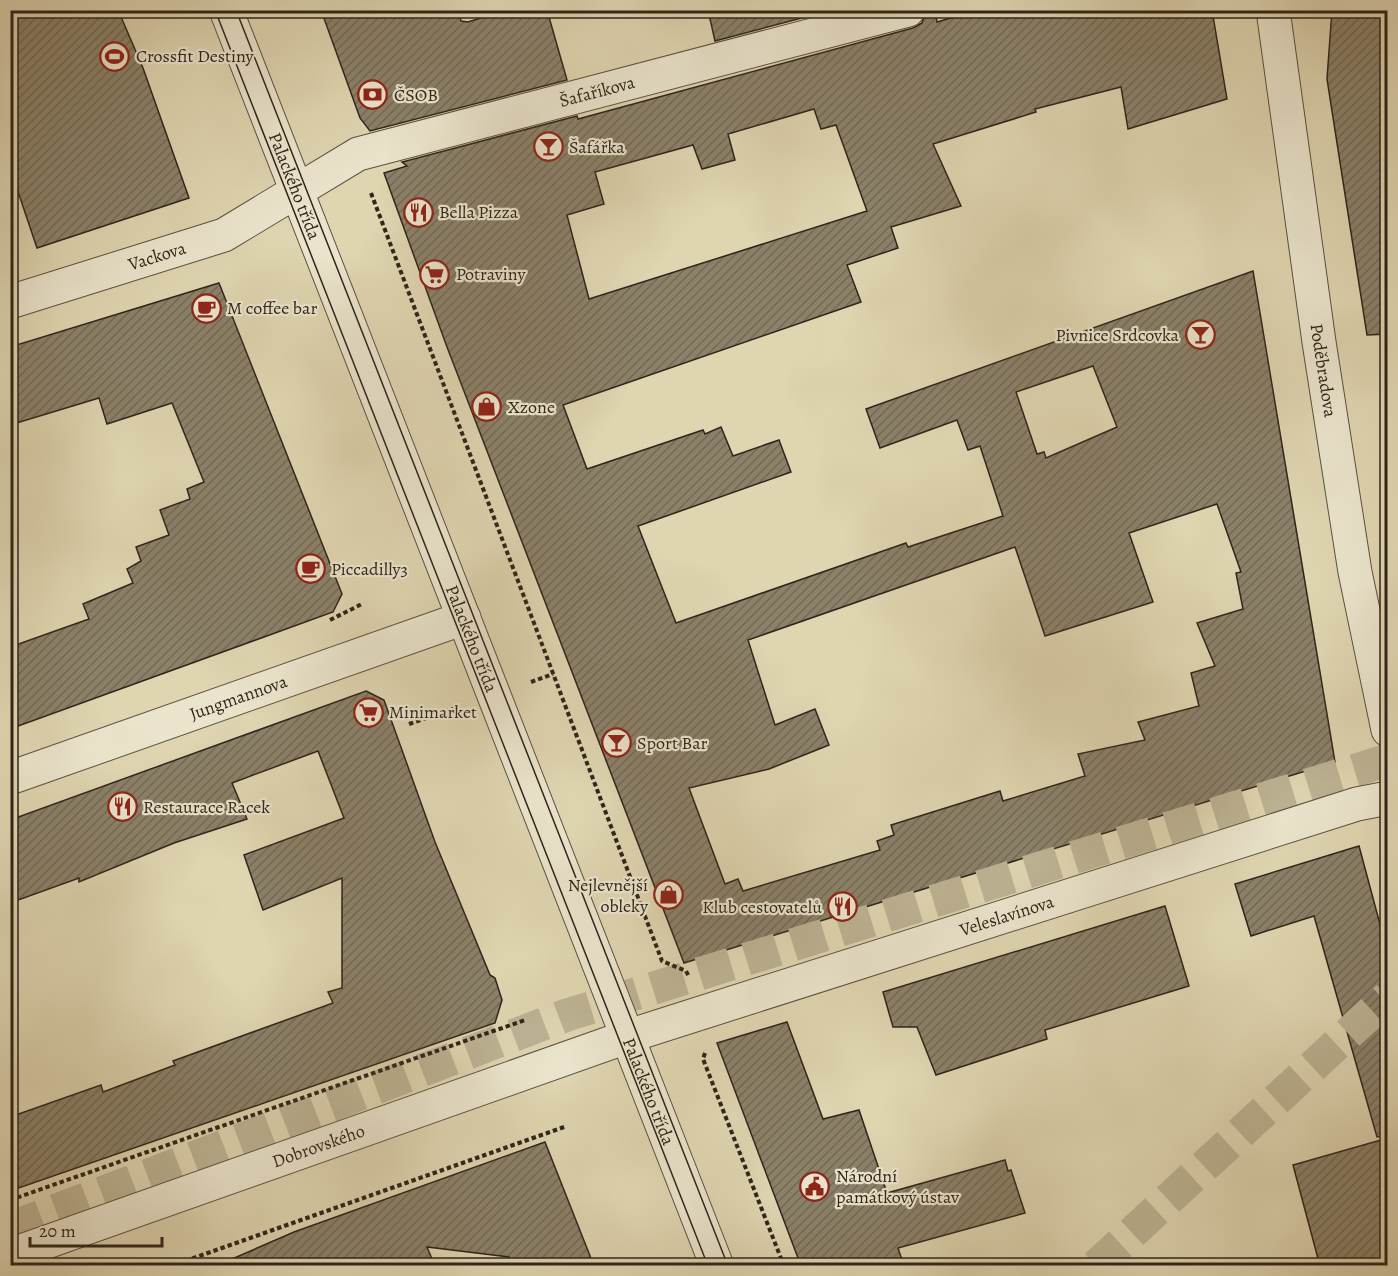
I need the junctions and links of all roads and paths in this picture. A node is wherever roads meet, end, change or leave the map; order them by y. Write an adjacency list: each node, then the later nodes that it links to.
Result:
1 (226, 10): 5 (street, Palackého třída)
2 (908, 10): 4 (street, Šafaříkova)
3 (1273, 10): 12 (street, Poděbradova)
4 (364, 153): 5 (street, Šafaříkova); 8 (path)
5 (298, 192): 6 (street, Vackova); 7 (street, Palackého třída)
6 (10, 302)
7 (464, 618): 13 (street, Jungmannova); 17 (street, Palackého třída)
8 (553, 674): 9 (path); 15 (path)
9 (519, 686)
10 (462, 706): 11 (path)
11 (409, 724)
12 (1388, 730)
13 (10, 778)
14 (1388, 798): 15 (street, Veleslavínova)
15 (702, 1012): 17 (street, Veleslavínova); 23 (path)
16 (525, 1020): 19 (path)
17 (626, 1037): 20 (street, Dobrovského); 22 (street, Palackého třída)
18 (567, 1126): 21 (path)
19 (10, 1200)
20 (10, 1255)
21 (171, 1266)
22 (717, 1266)
23 (784, 1266)

